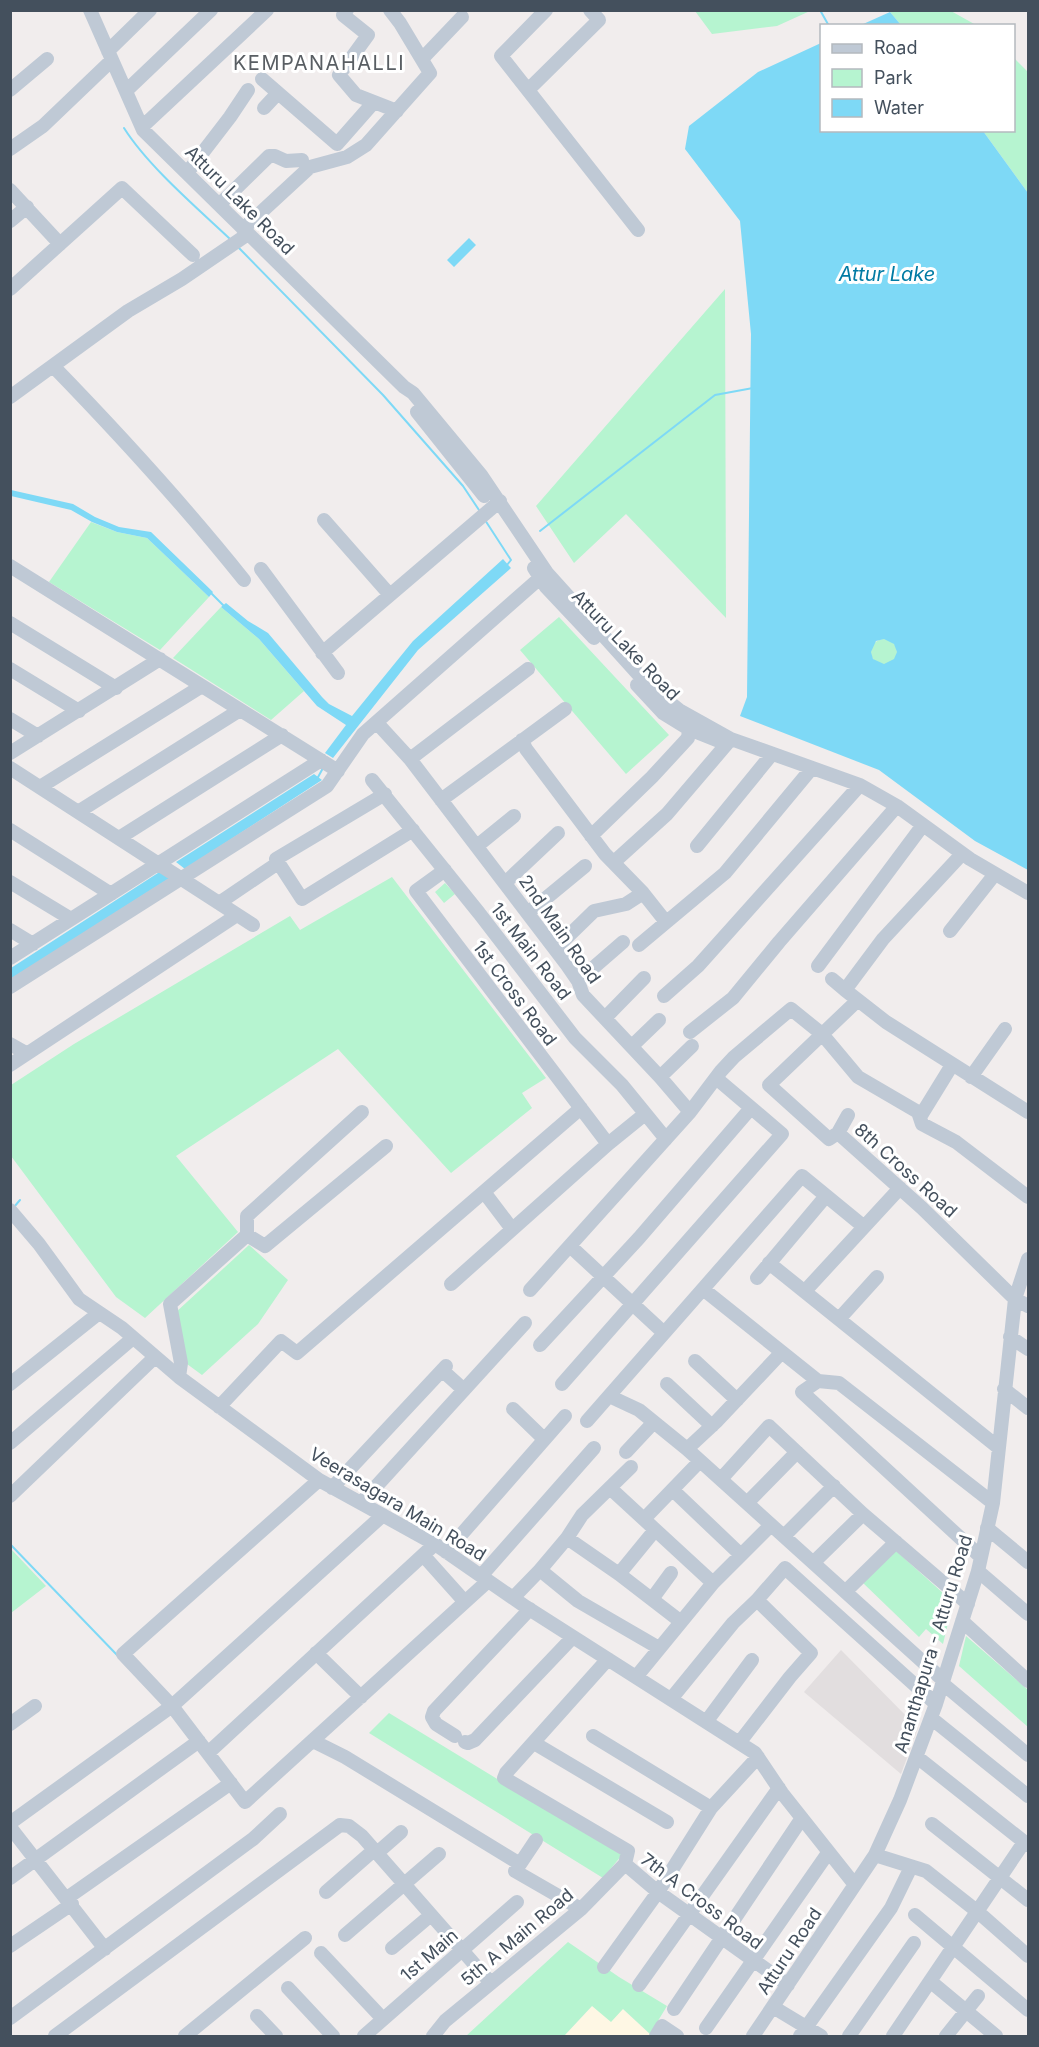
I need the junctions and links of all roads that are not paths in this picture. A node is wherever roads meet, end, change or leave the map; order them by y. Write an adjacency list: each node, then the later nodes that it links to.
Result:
1 (90, 10): 10 (street, Atturu Lake Road)
2 (150, 10): 10 (street)
3 (211, 10): 17 (street)
4 (267, 10): 22 (street)
5 (347, 10): 19 (street)
6 (390, 10): 12 (street)
7 (546, 10): 16 (street)
8 (590, 10): 16 (street)
9 (462, 17): 12 (street)
10 (110, 56): 17 (street, Atturu Lake Road); 24 (street)
11 (47, 59): 14 (street)
12 (422, 59): 21 (street)
13 (262, 79): 18 (street)
14 (10, 90)
15 (248, 90): 27 (street)
16 (528, 90): 32 (street)
17 (126, 92): 22 (street, Atturu Lake Road)
18 (278, 93): 20 (street); 23 (street)
19 (374, 102): 21 (street); 23 (street)
20 (264, 108)
21 (397, 111): 25 (street)
22 (142, 127): 27 (street, Atturu Lake Road)
23 (336, 144): 25 (street)
24 (10, 149)
25 (347, 157): 33 (street)
26 (302, 160): 29 (street)
27 (187, 173): 33 (street, Atturu Lake Road)
28 (10, 190): 30 (street)
29 (222, 202)
30 (27, 207): 31 (street); 34 (street)
31 (10, 221)
32 (638, 230)
33 (246, 231): 37 (street); 39 (street, Atturu Lake Road)
34 (60, 244): 35 (street); 36 (street)
35 (193, 255)
36 (10, 288)
37 (53, 366): 38 (street); 44 (street)
38 (10, 397)
39 (496, 504): 43 (street, Atturu Lake Road); 45 (street); 63 (street, Atturu Lake Road)
40 (324, 520): 45 (street)
41 (10, 566): 48 (street)
42 (261, 569): 47 (street)
43 (540, 578): 58 (street); 59 (street, Atturu Lake Road)
44 (244, 580)
45 (390, 596): 47 (street)
46 (10, 623): 53 (street)
47 (322, 653): 51 (street)
48 (160, 659): 52 (street); 53 (street)
49 (10, 669): 56 (street)
50 (528, 669): 66 (street)
51 (338, 673)
52 (202, 686): 55 (street); 72 (street)
53 (116, 688): 56 (street)
54 (565, 709): 62 (street)
55 (240, 710): 60 (street); 77 (street)
56 (79, 711): 61 (street)
57 (10, 719): 61 (street)
58 (377, 723): 66 (street, 2nd Main Road); 69 (street)
59 (689, 729): 63 (street, Atturu Lake Road); 83 (street)
60 (282, 735): 67 (street); 84 (street)
61 (38, 736): 64 (street)
62 (522, 740): 75 (street); 83 (street)
63 (729, 742): 65 (street, Atturu Lake Road); 88 (street)
64 (10, 753)
65 (770, 757): 70 (street, Atturu Lake Road); 86 (street)
66 (410, 759): 75 (street, 2nd Main Road)
67 (321, 760): 69 (street); 92 (street)
68 (10, 768): 72 (street)
69 (338, 771): 92 (street)
70 (810, 771): 73 (street, Atturu Lake Road); 104 (street)
71 (372, 780): 74 (street, 1st Main Road)
72 (40, 787): 77 (street)
73 (857, 788): 76 (street, Atturu Lake Road); 119 (street)
74 (385, 794): 81 (street, 1st Main Road); 89 (street)
75 (441, 800): 85 (street, 2nd Main Road)
76 (894, 809): 79 (street, Atturu Lake Road); 130 (street)
77 (78, 812): 84 (street)
78 (514, 816): 85 (street)
79 (921, 828): 87 (street, Atturu Lake Road); 113 (street)
80 (10, 830): 98 (street)
81 (413, 830): 89 (street); 91 (street, 1st Main Road)
82 (558, 833): 95 (street)
83 (591, 836): 88 (street)
84 (119, 838): 92 (street)
85 (477, 846): 95 (street, 2nd Main Road)
86 (697, 846)
87 (960, 856): 93 (street, Atturu Lake Road); 118 (street)
88 (614, 862): 96 (street)
89 (278, 863): 100 (street)
90 (585, 866): 101 (street)
91 (445, 870): 133 (street, 1st Cross Road); 138 (street, 1st Main Road)
92 (171, 872): 98 (street); 100 (street); 117 (street)
93 (993, 876): 97 (street, Atturu Lake Road); 99 (street, Atturu Lake Road); 107 (street)
94 (10, 882): 103 (street)
95 (505, 883): 101 (street, 2nd Main Road)
96 (643, 893): 104 (street); 111 (street)
97 (1029, 893)
98 (111, 894): 103 (street)
99 (1029, 902)
100 (219, 903): 102 (street)
101 (528, 913): 111 (street, 2nd Main Road)
102 (237, 915): 105 (street); 127 (street)
103 (71, 920): 109 (street)
104 (666, 922): 110 (street)
105 (253, 925)
106 (10, 930): 109 (street)
107 (950, 931)
108 (622, 942): 116 (street)
109 (33, 944): 112 (street)
110 (639, 945)
111 (555, 949): 116 (street, 2nd Main Road)
112 (10, 958)
113 (818, 966)
114 (645, 978): 121 (street)
115 (832, 979): 118 (street)
116 (578, 981): 121 (street, 2nd Main Road)
117 (10, 987)
118 (845, 990): 120 (street)
119 (664, 996)
120 (858, 1000): 124 (street); 129 (street)
121 (605, 1018): 126 (street, 2nd Main Road)
122 (659, 1020): 126 (street)
123 (1005, 1029): 131 (street)
124 (822, 1034): 132 (street); 140 (street); 141 (street, 8th Cross Road)
125 (10, 1044): 127 (street)
126 (632, 1046): 130 (street, 2nd Main Road)
127 (26, 1053): 128 (street)
128 (10, 1065)
129 (952, 1065): 131 (street); 140 (street)
130 (660, 1077): 136 (street, 2nd Main Road)
131 (971, 1077): 137 (street)
132 (716, 1078): 134 (street); 136 (street)
133 (581, 1108): 143 (street, 1st Cross Road); 146 (street)
134 (751, 1108): 156 (street); 164 (street)
135 (362, 1112): 152 (street)
136 (690, 1112): 142 (street)
137 (1029, 1112)
138 (645, 1114): 142 (street, 1st Main Road); 143 (street)
139 (849, 1115): 141 (street)
140 (920, 1117): 148 (street)
141 (838, 1133): 145 (street, 8th Cross Road)
142 (666, 1139): 153 (street)
143 (608, 1144): 151 (street)
144 (386, 1146): 152 (street)
145 (900, 1188): 150 (street); 163 (street, 8th Cross Road)
146 (484, 1192): 151 (street); 186 (street)
147 (826, 1196): 150 (street); 155 (street); 160 (street)
148 (1029, 1197)
149 (10, 1210): 166 (street, Veerasagara Main Road)
150 (863, 1226): 162 (street)
151 (512, 1229): 159 (street)
152 (246, 1235): 177 (street)
153 (570, 1246): 156 (street); 161 (street)
154 (1029, 1259): 163 (street, Ananthapura - Atturu Road)
155 (769, 1263): 158 (street); 162 (street)
156 (603, 1276): 164 (street); 172 (street)
157 (877, 1276): 167 (street)
158 (757, 1278)
159 (451, 1284)
160 (704, 1289): 169 (street); 174 (street)
161 (530, 1290)
162 (805, 1291): 167 (street)
163 (1015, 1299): 165 (street, 8th Cross Road); 170 (street, Ananthapura - Atturu Road)
164 (633, 1303): 169 (street); 180 (street)
165 (1029, 1306)
166 (99, 1313): 171 (street, Veerasagara Main Road); 179 (street)
167 (838, 1319): 196 (street)
168 (525, 1323): 183 (street)
169 (664, 1333): 184 (street)
170 (1010, 1337): 173 (street); 182 (street, Ananthapura - Atturu Road)
171 (133, 1338): 175 (street, Veerasagara Main Road); 194 (street)
172 (540, 1345)
173 (1029, 1348)
174 (782, 1352): 178 (street); 185 (street)
175 (155, 1357): 177 (street, Veerasagara Main Road); 208 (street)
176 (695, 1361): 185 (street)
177 (179, 1377): 186 (street, Veerasagara Main Road)
178 (818, 1381): 211 (street); 224 (street)
179 (10, 1384)
180 (562, 1384)
181 (667, 1384): 192 (street)
182 (1004, 1389): 187 (street); 196 (street, Ananthapura - Atturu Road)
183 (464, 1390): 205 (street); 209 (street)
184 (609, 1396): 190 (street); 191 (street)
185 (737, 1400): 192 (street)
186 (219, 1407): 203 (street, Veerasagara Main Road)
187 (1029, 1408)
188 (513, 1409): 193 (street)
189 (565, 1416): 193 (street)
190 (587, 1421)
191 (654, 1422): 197 (street); 198 (street)
192 (712, 1426): 197 (street)
193 (544, 1439): 221 (street)
194 (10, 1443)
195 (594, 1448): 231 (street)
196 (999, 1448): 211 (street, Ananthapura - Atturu Road)
197 (687, 1449): 200 (street)
198 (626, 1452)
199 (797, 1452): 202 (street); 204 (street); 210 (street)
200 (700, 1461): 202 (street); 214 (street)
201 (632, 1467): 206 (street)
202 (721, 1479): 210 (street)
203 (319, 1480): 205 (street, Veerasagara Main Road); 255 (street)
204 (834, 1486): 212 (street); 218 (street)
205 (333, 1488): 209 (street, Veerasagara Main Road)
206 (610, 1488): 214 (street); 219 (street)
207 (678, 1495): 223 (street)
208 (10, 1496)
209 (361, 1503): 213 (street, Veerasagara Main Road)
210 (747, 1503): 215 (street)
211 (993, 1503): 216 (street, Ananthapura - Atturu Road)
212 (863, 1514): 220 (street); 225 (street)
213 (383, 1515): 221 (street, Veerasagara Main Road); 255 (street)
214 (644, 1519): 217 (street)
215 (771, 1525): 218 (street); 223 (street)
216 (987, 1528): 224 (street, Ananthapura - Atturu Road); 226 (street)
217 (655, 1530): 230 (street); 232 (street)
218 (784, 1536): 225 (street)
219 (567, 1538): 227 (street); 230 (street)
220 (896, 1542): 233 (street); 238 (street)
221 (441, 1548): 222 (street); 231 (street, Veerasagara Main Road)
222 (423, 1555): 237 (street); 245 (street)
223 (741, 1555): 232 (street)
224 (981, 1557): 228 (street, Ananthapura - Atturu Road)
225 (814, 1562): 233 (street)
226 (1029, 1562)
227 (540, 1570): 234 (street); 244 (street)
228 (978, 1571): 238 (street, Ananthapura - Atturu Road); 240 (street)
229 (671, 1573): 235 (street)
230 (620, 1574): 235 (street)
231 (484, 1578): 234 (street, Veerasagara Main Road); 237 (street)
232 (713, 1583): 241 (street)
233 (846, 1591): 249 (street)
234 (513, 1598): 239 (street, Veerasagara Main Road)
235 (652, 1599): 241 (street)
236 (757, 1600): 252 (street); 253 (street); 263 (street)
237 (465, 1602): 251 (street)
238 (968, 1604): 242 (street, Ananthapura - Atturu Road)
239 (530, 1610): 243 (street, Veerasagara Main Road); 243 (street)
240 (1029, 1614)
241 (680, 1621): 244 (street)
242 (962, 1621): 249 (street, Ananthapura - Atturu Road); 250 (street)
243 (573, 1637): 246 (street, Veerasagara Main Road)
244 (659, 1648): 248 (street)
245 (316, 1653): 251 (street); 264 (street)
246 (608, 1659): 248 (street, Veerasagara Main Road); 262 (street)
247 (752, 1660): 257 (street)
248 (636, 1677): 252 (street, Veerasagara Main Road)
249 (943, 1681): 253 (street, Ananthapura - Atturu Road); 265 (street)
250 (1029, 1681)
251 (361, 1697): 261 (street)
252 (671, 1699): 257 (street, Veerasagara Main Road)
253 (936, 1704): 256 (street, Ananthapura - Atturu Road)
254 (35, 1706): 258 (street)
255 (172, 1706): 260 (street); 276 (street)
256 (931, 1718): 267 (street, Ananthapura - Atturu Road); 270 (street)
257 (706, 1722): 263 (street, Veerasagara Main Road)
258 (10, 1724)
259 (593, 1736): 271 (street)
260 (199, 1741): 264 (street); 284 (street)
261 (313, 1741): 268 (street); 285 (street)
262 (534, 1743): 274 (street); 286 (street)
263 (739, 1743): 266 (street, Veerasagara Main Road)
264 (208, 1753): 268 (street)
265 (1029, 1755)
266 (758, 1757): 269 (street, Veerasagara Main Road); 271 (street)
267 (917, 1757): 279 (street); 283 (street, Ananthapura - Atturu Road)
268 (231, 1784): 295 (street)
269 (779, 1788): 273 (street, Veerasagara Main Road); 299 (street)
270 (1029, 1796)
271 (711, 1808): 293 (street)
272 (280, 1814): 309 (street)
273 (802, 1818): 281 (street, Veerasagara Main Road); 303 (street)
274 (667, 1822)
275 (932, 1824): 289 (street)
276 (10, 1825): 284 (street)
277 (401, 1832): 280 (street)
278 (536, 1840): 285 (street)
279 (1027, 1844): 289 (street)
280 (375, 1852): 290 (street); 292 (street); 331 (street)
281 (828, 1852): 291 (street, Veerasagara Main Road); 313 (street)
282 (439, 1854): 290 (street)
283 (875, 1855): 287 (street); 291 (street, Ananthapura - Atturu Road)
284 (36, 1859): 288 (street); 295 (street)
285 (520, 1864): 297 (street)
286 (625, 1864): 293 (street, 7th A Cross Road); 297 (street, 5th A Main Road)
287 (911, 1867): 298 (street); 329 (street)
288 (10, 1878)
289 (1002, 1878): 294 (street); 298 (street)
290 (404, 1884): 300 (street); 302 (street)
291 (855, 1885): 318 (street, Atturu Road)
292 (326, 1892)
293 (658, 1892): 299 (street, 7th A Cross Road); 314 (street)
294 (1029, 1900)
295 (69, 1901): 306 (street); 309 (street)
296 (517, 1902): 310 (street, 1st Main)
297 (581, 1909): 316 (street, 5th A Main Road)
298 (978, 1912): 307 (street); 312 (street)
299 (689, 1914): 303 (street, 7th A Cross Road); 317 (street)
300 (431, 1915): 308 (street); 310 (street)
301 (915, 1915): 307 (street)
302 (345, 1935)
303 (720, 1937): 313 (street, 7th A Cross Road); 322 (street)
304 (305, 1938): 332 (street)
305 (914, 1943): 341 (street)
306 (10, 1946)
307 (954, 1947): 315 (street); 323 (street)
308 (392, 1948)
309 (105, 1949): 326 (street)
310 (462, 1950): 316 (street); 327 (street, 1st Main)
311 (321, 1953): 327 (street)
312 (1029, 1956)
313 (751, 1961): 318 (street, 7th A Cross Road); 328 (street)
314 (604, 1967)
315 (930, 1981): 324 (street); 342 (street)
316 (490, 1982): 336 (street, 5th A Main Road)
317 (639, 1985)
318 (788, 1985): 321 (street, Atturu Road)
319 (288, 1988): 334 (street)
320 (978, 1996): 324 (street)
321 (773, 2007): 329 (street); 339 (street, Atturu Road)
322 (674, 2009)
323 (1029, 2010)
324 (966, 2011): 330 (street); 343 (street)
325 (257, 2016): 333 (street)
326 (10, 2018)
327 (383, 2019): 335 (street, 1st Main)
328 (706, 2028)
329 (803, 2032): 340 (street)
330 (994, 2036)
331 (55, 2037)
332 (185, 2037)
333 (276, 2037)
334 (333, 2037)
335 (364, 2037)
336 (433, 2037)
337 (656, 2037): 338 (street)
338 (677, 2037)
339 (753, 2037)
340 (821, 2037)
341 (849, 2037)
342 (893, 2037)
343 (946, 2037)

